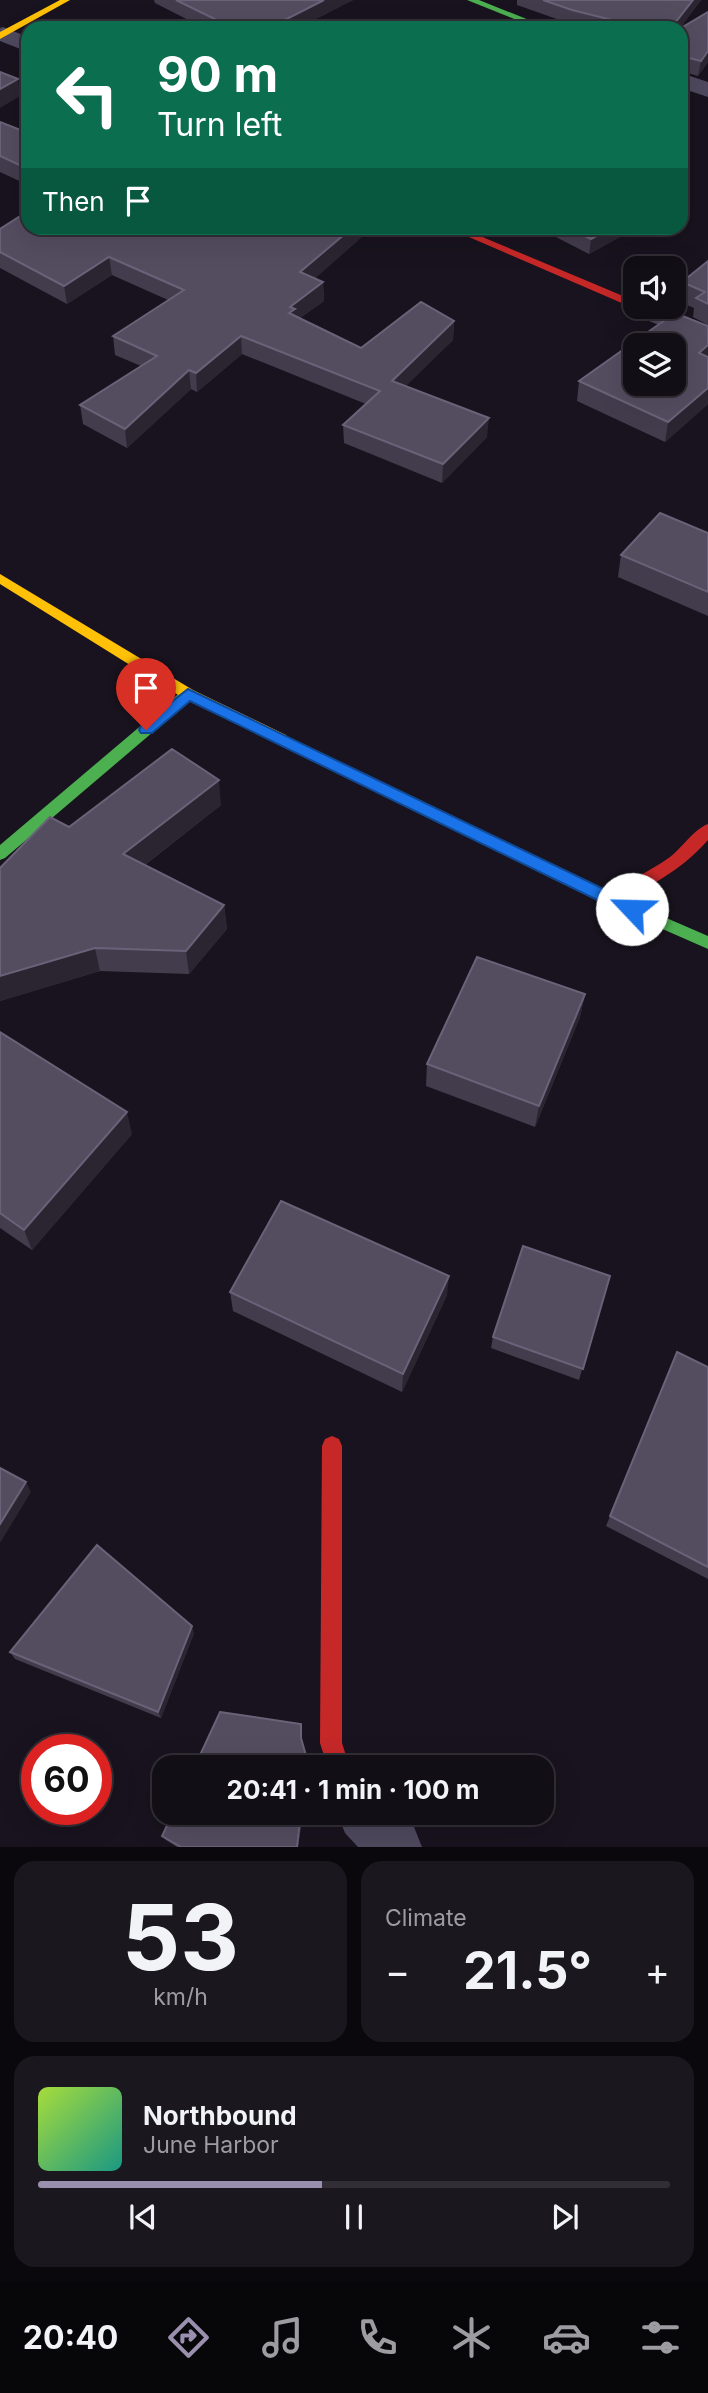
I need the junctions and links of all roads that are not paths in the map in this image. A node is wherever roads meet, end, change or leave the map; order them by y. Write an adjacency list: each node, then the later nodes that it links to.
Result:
1 (66, 0): 3 (street)
2 (471, 0): 4 (street)
3 (27, 21)
4 (526, 21)
5 (21, 24): 6 (street)
6 (1, 35): 7 (street)
7 (21, 42)
8 (688, 83): 9 (street)
9 (708, 90)
10 (469, 235): 11 (street)
11 (623, 300)
12 (666, 319): 13 (street)
13 (708, 337)
14 (0, 578): 15 (street)
15 (188, 694): 17 (street); 18 (street)
16 (708, 830): 18 (street)
17 (0, 855)
18 (606, 898): 19 (street)
19 (708, 943)
20 (332, 1446): 21 (street)
21 (335, 1755)
22 (375, 1825): 23 (street)
23 (394, 1847)

